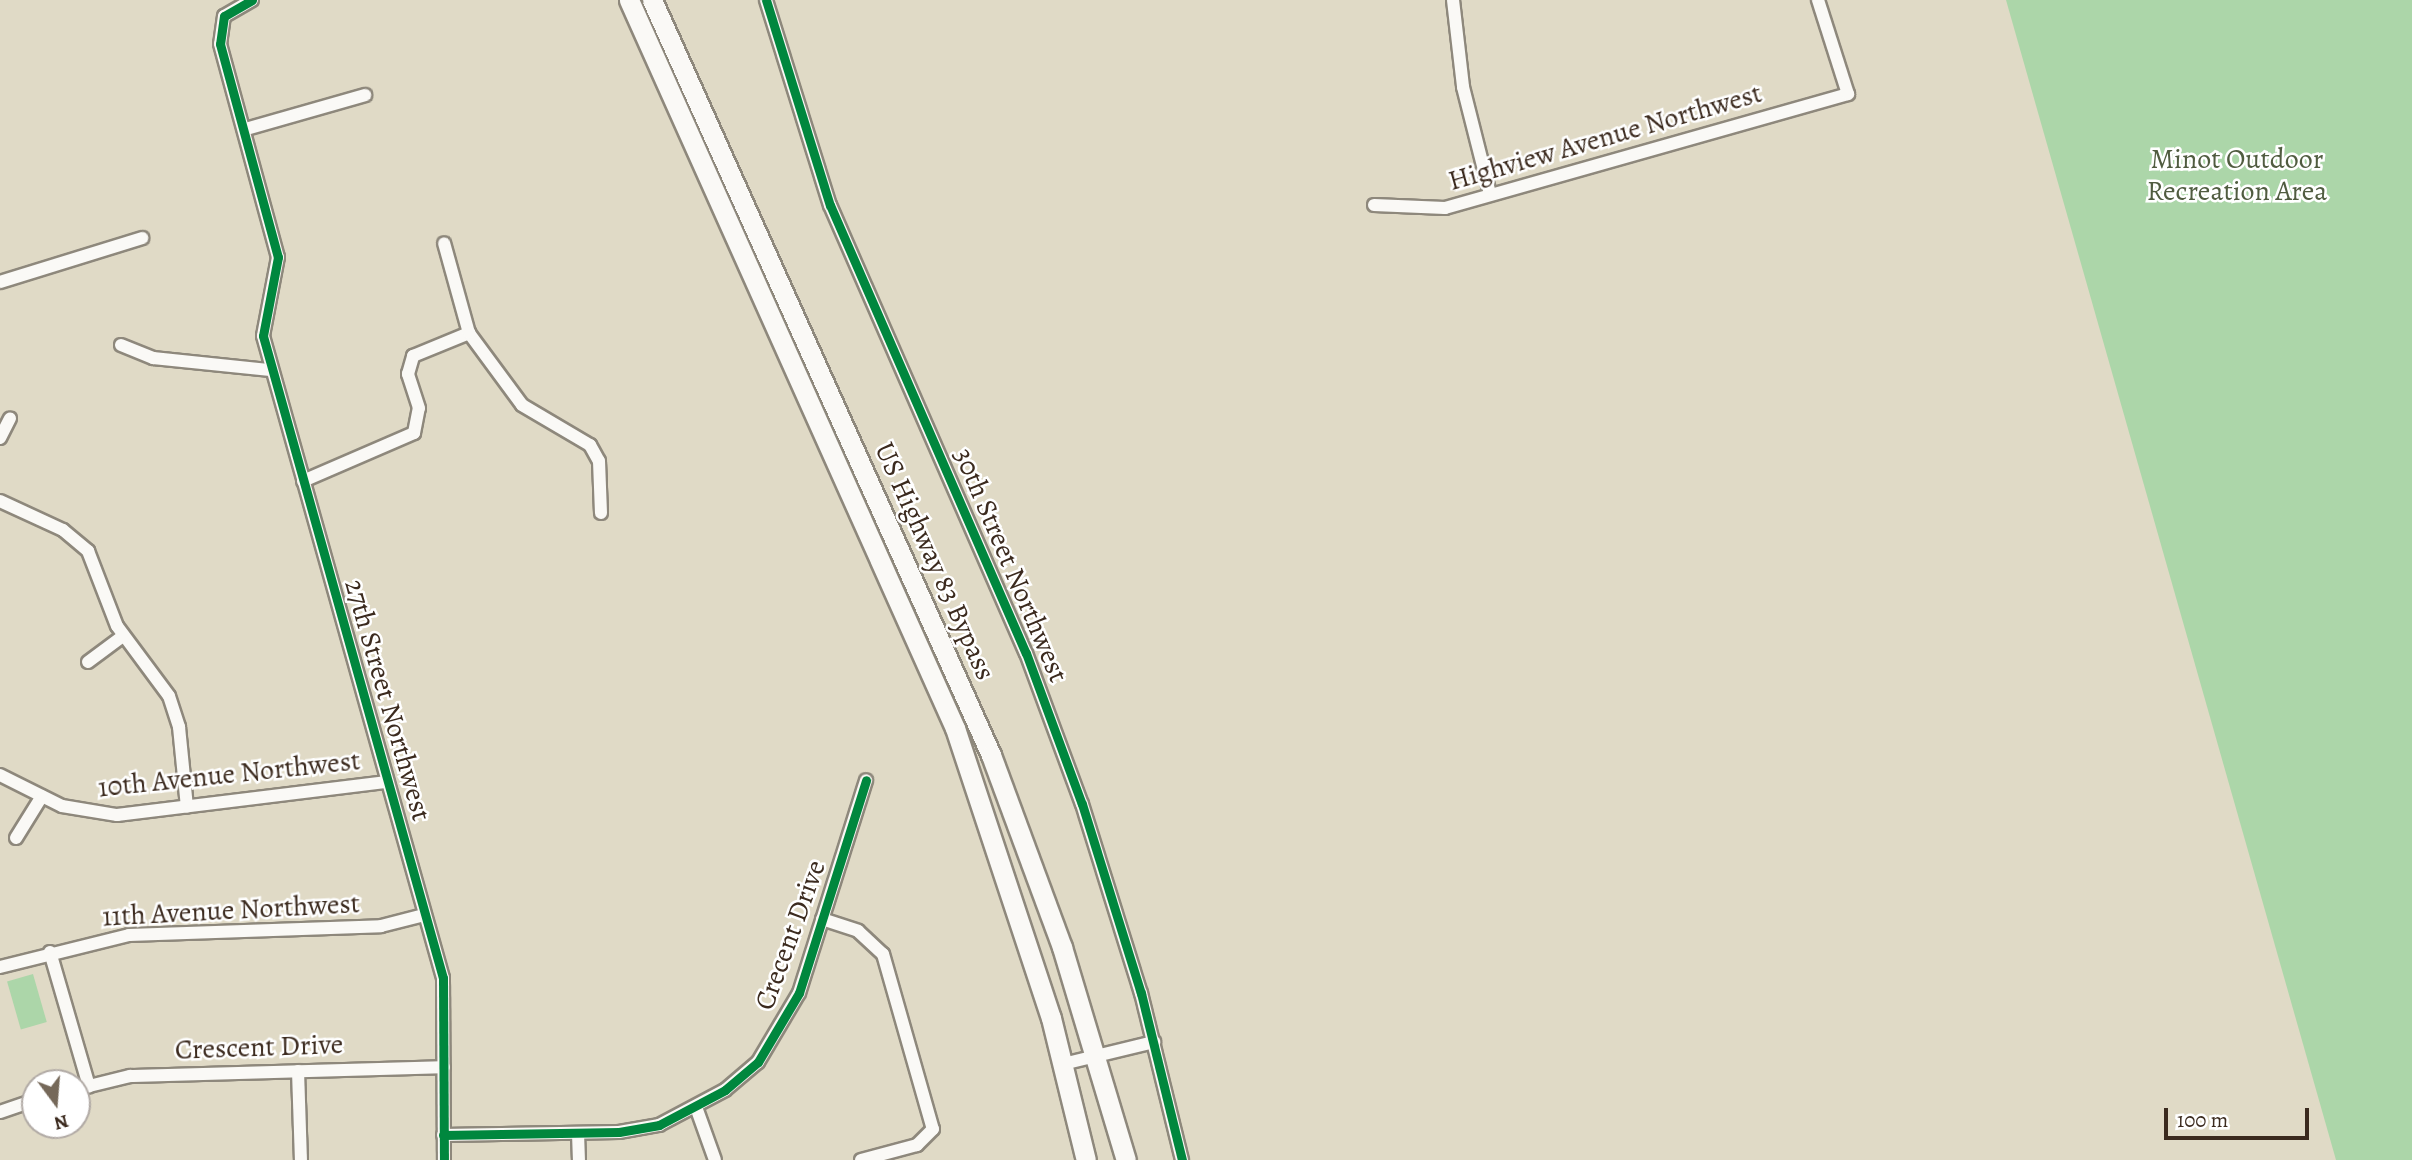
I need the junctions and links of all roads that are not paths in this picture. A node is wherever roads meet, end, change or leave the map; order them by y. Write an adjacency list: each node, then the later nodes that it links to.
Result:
1 (252, 0): 12 (street)
2 (620, 0): 9 (highway)
3 (629, 0): 9 (highway, US Highway 83 Bypass)
4 (652, 0): 11 (highway, US Highway 83 Bypass)
5 (665, 0): 11 (highway)
6 (766, 0): 38 (street, 30th Street Northwest)
7 (1453, 0): 13 (street)
8 (1818, 0): 13 (street, Highview Avenue Northwest)
9 (663, 76): 40 (highway, US Highway 83 Bypass)
10 (365, 95): 12 (street)
11 (696, 96): 39 (highway, US Highway 83 Bypass)
12 (246, 129): 20 (street, 27th Street Northwest)
13 (1490, 194): 14 (street, Highview Avenue Northwest)
14 (1374, 205)
15 (142, 238): 17 (street)
16 (444, 243): 18 (street)
17 (0, 282)
18 (469, 333): 23 (street); 25 (street)
19 (121, 345): 20 (street)
20 (270, 370): 23 (street, 27th Street Northwest)
21 (10, 418): 22 (street)
22 (0, 438)
23 (303, 481): 30 (street, 27th Street Northwest)
24 (0, 501): 26 (street)
25 (601, 513)
26 (123, 636): 27 (street); 32 (street)
27 (88, 662)
28 (0, 775): 31 (street, 10th Avenue Northwest)
29 (866, 780): 35 (street, Crecent Drive)
30 (387, 782): 32 (street, 10th Avenue Northwest); 34 (street, 27th Street Northwest)
31 (42, 796): 32 (street, 10th Avenue Northwest); 33 (street)
32 (187, 807)
33 (16, 838)
34 (424, 915): 36 (street, 11th Avenue Northwest); 41 (street, 27th Street Northwest)
35 (822, 919): 46 (street, Crecent Drive); 54 (street)
36 (51, 952): 37 (street, 11th Avenue Northwest); 42 (street)
37 (0, 967)
38 (1154, 1042): 39 (street); 57 (street, 30th Street Northwest)
39 (1096, 1054): 40 (street); 56 (highway, US Highway 83 Bypass)
40 (1063, 1064): 55 (highway, US Highway 83 Bypass)
41 (444, 1067): 43 (street, Crescent Drive); 49 (street, 27th Street Northwest)
42 (79, 1069)
43 (298, 1071): 44 (street, Crescent Drive); 50 (street)
44 (91, 1086)
45 (21, 1105): 47 (street)
46 (696, 1107): 48 (street, Crecent Drive); 53 (street)
47 (0, 1112)
48 (578, 1133): 49 (street, Crecent Drive); 52 (street)
49 (443, 1135): 51 (street, 27th Street Northwest)
50 (301, 1160)
51 (444, 1160)
52 (579, 1160)
53 (715, 1160)
54 (861, 1160)
55 (1086, 1160)
56 (1126, 1160)
57 (1182, 1160)

